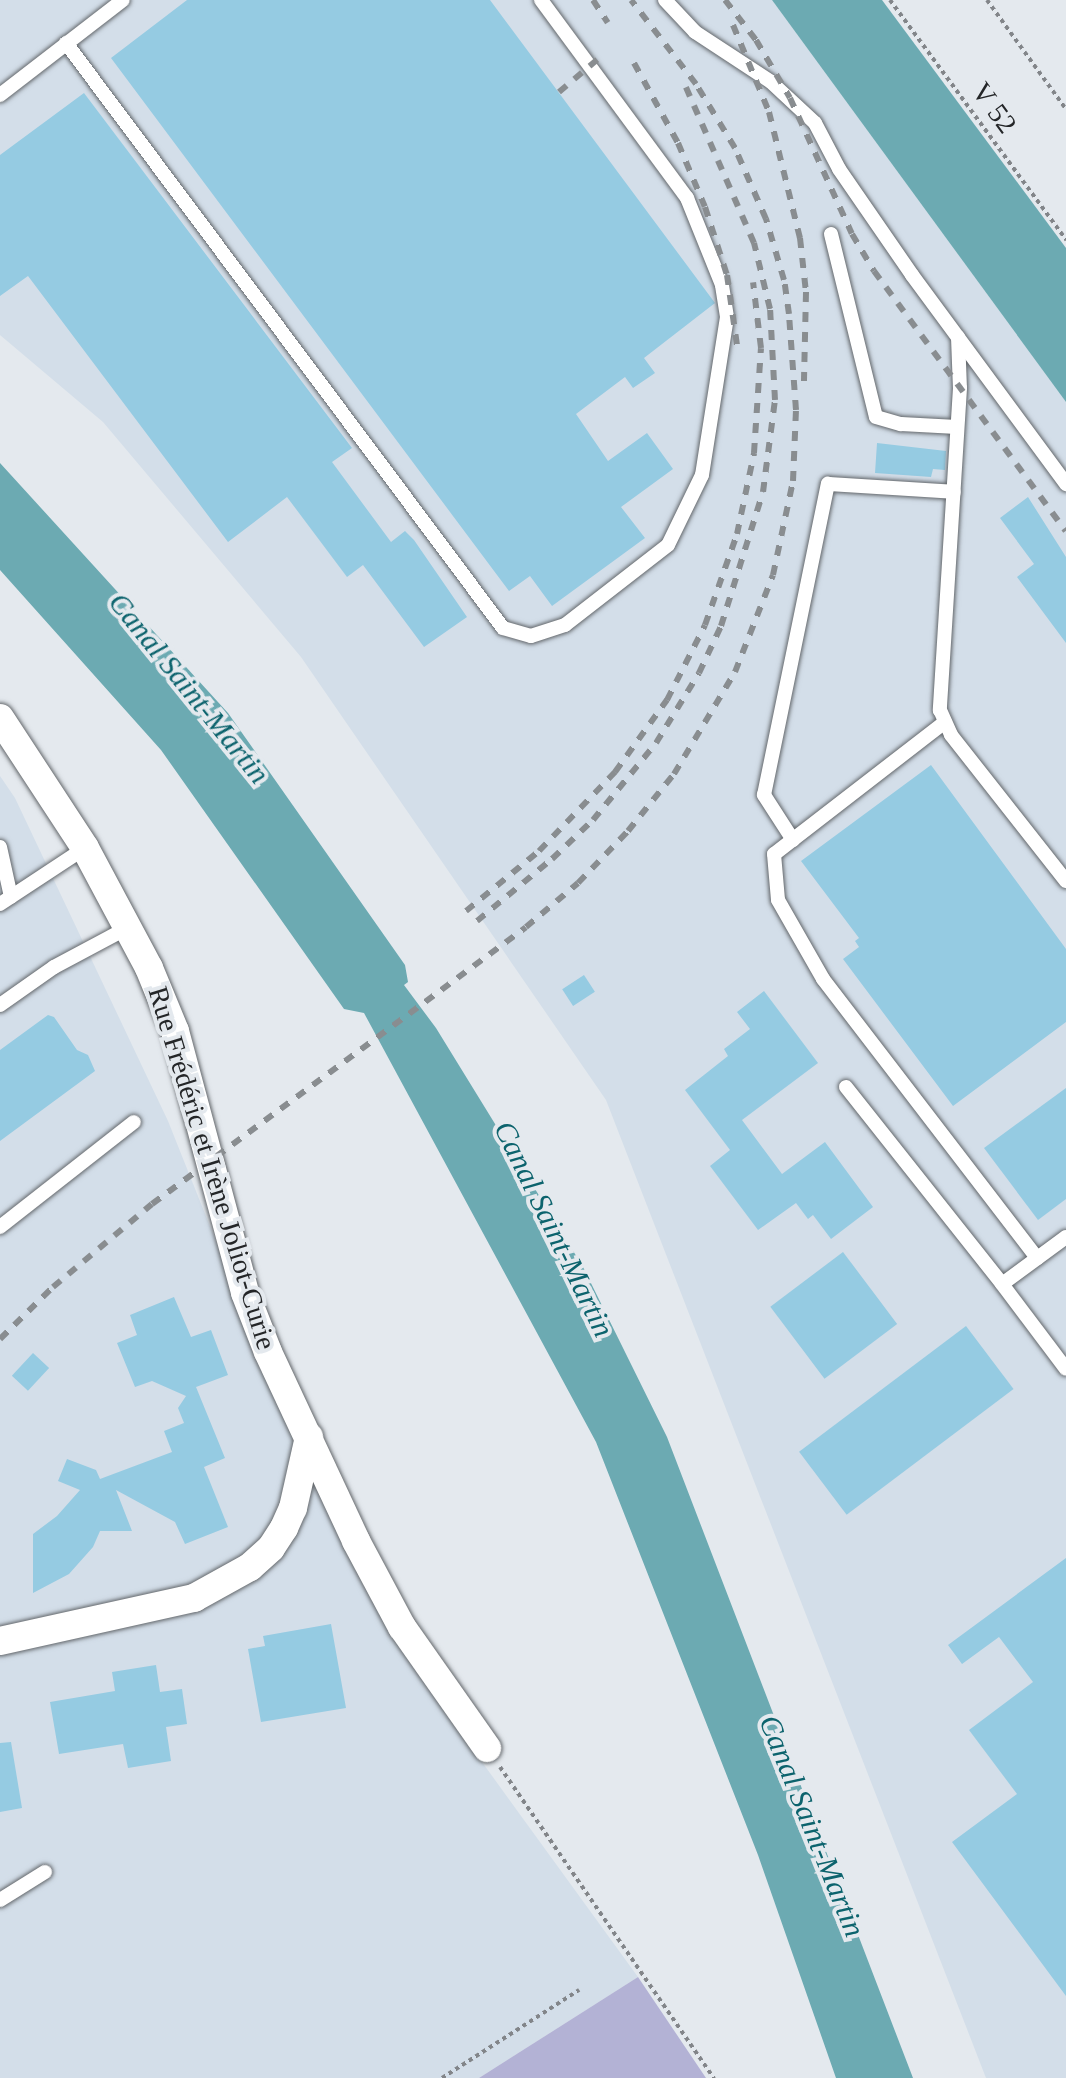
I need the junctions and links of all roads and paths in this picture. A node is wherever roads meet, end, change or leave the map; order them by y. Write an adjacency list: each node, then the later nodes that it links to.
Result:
1 (123, 0): 6 (lane)
2 (541, 0): 6 (lane)
3 (665, 0): 11 (lane)
4 (890, 0): 10 (path, V 52)
5 (987, 0): 8 (path)
6 (66, 43): 7 (lane)
7 (0, 95)
8 (1066, 109)
9 (831, 234): 12 (lane)
10 (1066, 240)
11 (958, 337): 12 (lane); 13 (lane)
12 (957, 427): 14 (lane)
13 (1066, 484)
14 (954, 492): 16 (lane); 17 (lane)
15 (0, 718): 19 (street, Rue Frédéric et Irène Joliot-Curie)
16 (945, 722): 17 (lane); 20 (lane)
17 (793, 840): 28 (lane)
18 (0, 847): 21 (lane)
19 (85, 848): 21 (lane); 22 (street, Rue Frédéric et Irène Joliot-Curie)
20 (1066, 881)
21 (6, 900)
22 (130, 927): 23 (lane); 31 (street, Rue Frédéric et Irène Joliot-Curie)
23 (0, 1005)
24 (846, 1087): 29 (lane)
25 (134, 1122): 26 (lane)
26 (0, 1227)
27 (1066, 1237): 28 (lane)
28 (1037, 1258): 29 (lane)
29 (1002, 1284): 30 (lane)
30 (1066, 1369)
31 (309, 1437): 32 (street); 33 (street, Rue Frédéric et Irène Joliot-Curie)
32 (0, 1641)
33 (487, 1748): 38 (path)
34 (45, 1872): 35 (lane)
35 (0, 1900)
36 (579, 1990): 37 (path)
37 (442, 2078)
38 (714, 2078)

